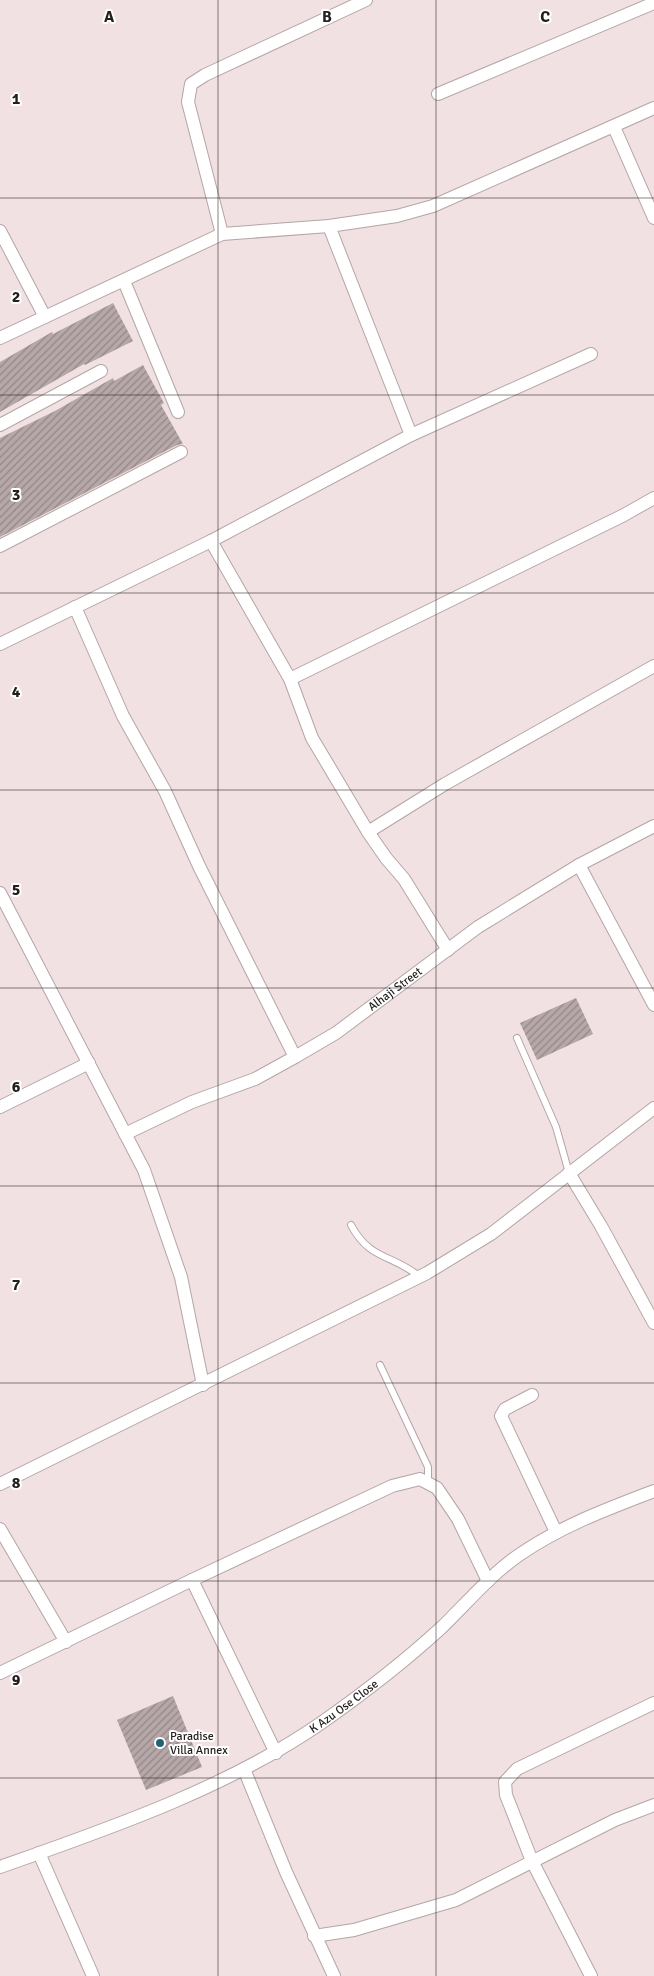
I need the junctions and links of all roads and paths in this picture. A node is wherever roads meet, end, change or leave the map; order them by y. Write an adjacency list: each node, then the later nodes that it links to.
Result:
1 (366, 0): 9 (street)
2 (654, 3): 3 (street)
3 (438, 94)
4 (654, 108): 5 (street)
5 (614, 127): 6 (street); 7 (street)
6 (654, 218)
7 (329, 226): 9 (street); 17 (street)
8 (0, 231): 11 (street)
9 (222, 234): 10 (street)
10 (124, 281): 11 (street); 15 (street)
11 (45, 317): 12 (street)
12 (0, 338)
13 (591, 354): 17 (street)
14 (101, 371): 16 (street)
15 (178, 412)
16 (0, 425)
17 (411, 436): 20 (street)
18 (181, 452): 21 (street)
19 (654, 498): 25 (street)
20 (211, 541): 22 (street); 25 (street)
21 (0, 546)
22 (75, 607): 23 (street); 33 (street)
23 (0, 644)
24 (654, 666): 27 (street)
25 (290, 679): 27 (street)
26 (654, 826): 28 (street, Alhaji Street)
27 (368, 832): 30 (street)
28 (578, 865): 30 (street, Alhaji Street); 31 (street)
29 (0, 893): 34 (street)
30 (448, 950): 33 (street, Alhaji Street)
31 (654, 1005)
32 (517, 1038): 38 (lane)
33 (295, 1057): 37 (street, Alhaji Street)
34 (88, 1063): 35 (street); 37 (street)
35 (0, 1107)
36 (654, 1108): 38 (street)
37 (125, 1134): 43 (street)
38 (569, 1173): 40 (street); 41 (street)
39 (351, 1225): 40 (lane)
40 (420, 1277): 43 (street)
41 (654, 1323)
42 (380, 1365): 45 (lane)
43 (203, 1385): 46 (street)
44 (532, 1395): 49 (street)
45 (428, 1483): 50 (street); 51 (street)
46 (0, 1484)
47 (654, 1491): 49 (street, K Azu Ose Close)
48 (0, 1529): 52 (street)
49 (556, 1532): 51 (street, K Azu Ose Close)
50 (192, 1580): 52 (street); 55 (street)
51 (488, 1581): 55 (street, K Azu Ose Close)
52 (66, 1642): 53 (street)
53 (0, 1673)
54 (654, 1702): 59 (street)
55 (276, 1753): 56 (street, K Azu Ose Close)
56 (244, 1769): 58 (street, K Azu Ose Close); 61 (street)
57 (654, 1805): 59 (street)
58 (39, 1853): 60 (street, K Azu Ose Close); 62 (street)
59 (532, 1861): 61 (street); 64 (street)
60 (0, 1867)
61 (314, 1936): 63 (street)
62 (93, 1976)
63 (334, 1976)
64 (591, 1976)

